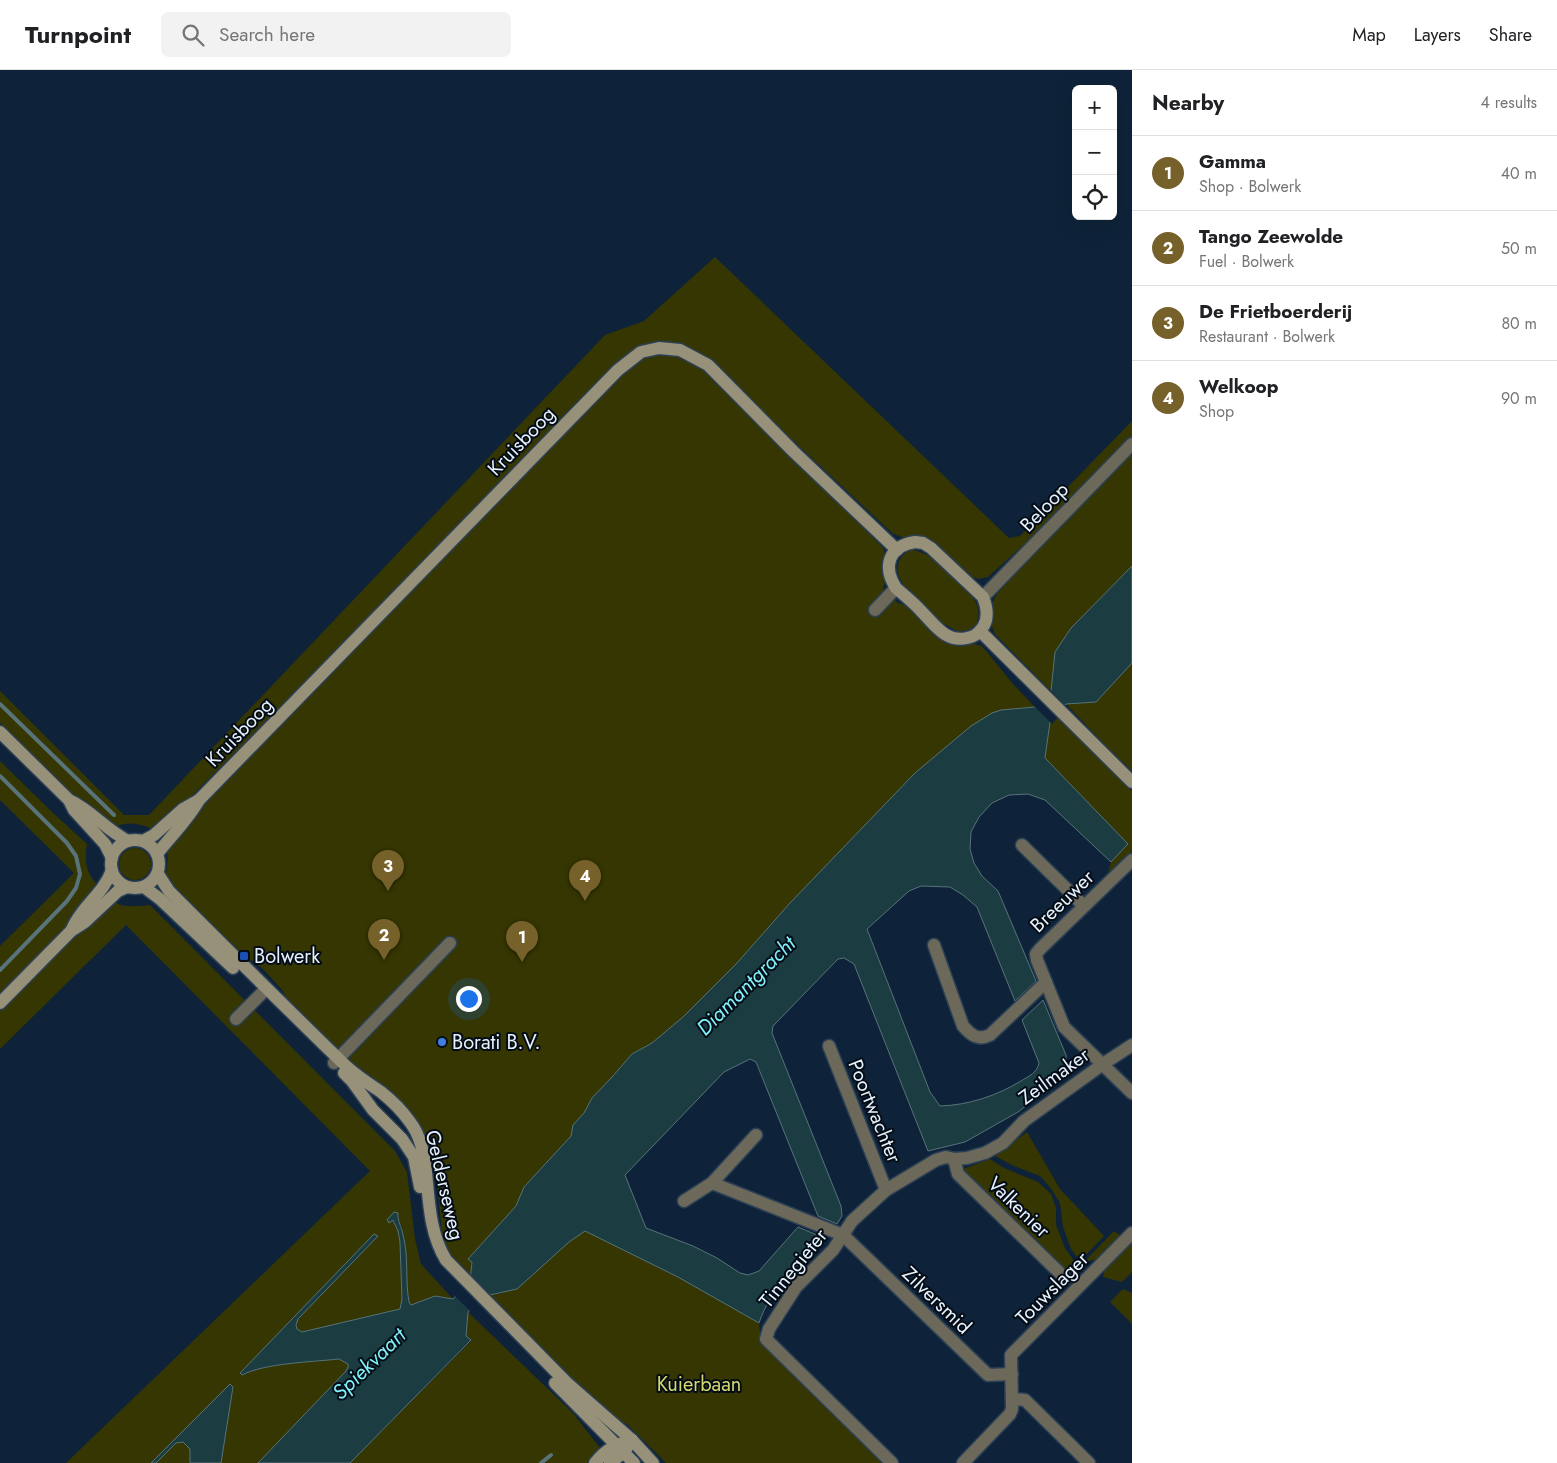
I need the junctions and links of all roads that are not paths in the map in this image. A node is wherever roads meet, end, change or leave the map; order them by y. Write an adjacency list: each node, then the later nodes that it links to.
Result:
1 (1132, 444): 4 (street, Beloop)
2 (897, 550): 3 (main road); 4 (main road); 10 (main road, Kruisboog)
3 (896, 588): 5 (street); 6 (main road)
4 (983, 597): 6 (main road)
5 (875, 610)
6 (980, 631): 8 (main road)
7 (0, 732): 9 (main road)
8 (1132, 782)
9 (69, 800): 11 (main road); 16 (main road)
10 (198, 800): 12 (main road, Kruisboog); 14 (main road, Kruisboog)
11 (128, 841): 12 (main road); 16 (main road)
12 (143, 841): 14 (main road)
13 (1022, 844): 22 (street)
14 (158, 854): 18 (main road)
15 (1132, 860): 17 (street, Breeuwer)
16 (112, 864): 20 (main road); 23 (main road)
17 (1122, 870): 19 (street); 22 (street, Breeuwer)
18 (158, 874): 21 (main road); 27 (main road, Gelderseweg)
19 (1132, 879)
20 (127, 887): 21 (main road); 23 (main road)
21 (144, 887): 27 (main road, Gelderseweg)
22 (1084, 906): 26 (street, Breeuwer)
23 (70, 931): 28 (main road)
24 (450, 943): 32 (street)
25 (934, 945): 26 (street)
26 (1046, 982): 33 (street, Breeuwer)
27 (263, 991): 29 (street); 32 (main road, Gelderseweg)
28 (0, 1003)
29 (236, 1019)
30 (1132, 1045): 33 (street, Zeilmaker)
31 (829, 1046): 39 (street, Poortwachter)
32 (336, 1061): 43 (main road, Gelderseweg); 43 (main road, Gelderseweg)
33 (1103, 1064): 34 (street, Breeuwer); 36 (street, Zeilmaker)
34 (1132, 1093)
35 (756, 1135): 38 (street)
36 (1003, 1142): 37 (street, Tinnegieter)
37 (954, 1159): 39 (street, Tinnegieter); 44 (street, Valkenier)
38 (712, 1183): 40 (street); 42 (street)
39 (886, 1190): 42 (street, Tinnegieter)
40 (684, 1201)
41 (1132, 1233): 46 (street, Touwslager)
42 (843, 1235): 46 (street, Zilversmid); 54 (street, Tinnegieter)
43 (456, 1277): 45 (main road, Gelderseweg)
44 (1065, 1278)
45 (489, 1309): 48 (main road, Gelderseweg); 49 (main road, Gelderseweg)
46 (1012, 1374): 47 (street)
47 (1012, 1399): 55 (street); 56 (street)
48 (632, 1440): 49 (main road); 53 (main road, Gelderseweg)
49 (620, 1448): 50 (main road); 51 (main road); 52 (main road, Gelderseweg)
50 (595, 1463)
51 (610, 1463)
52 (634, 1463)
53 (652, 1463)
54 (892, 1463)
55 (963, 1463)
56 (1089, 1463)

